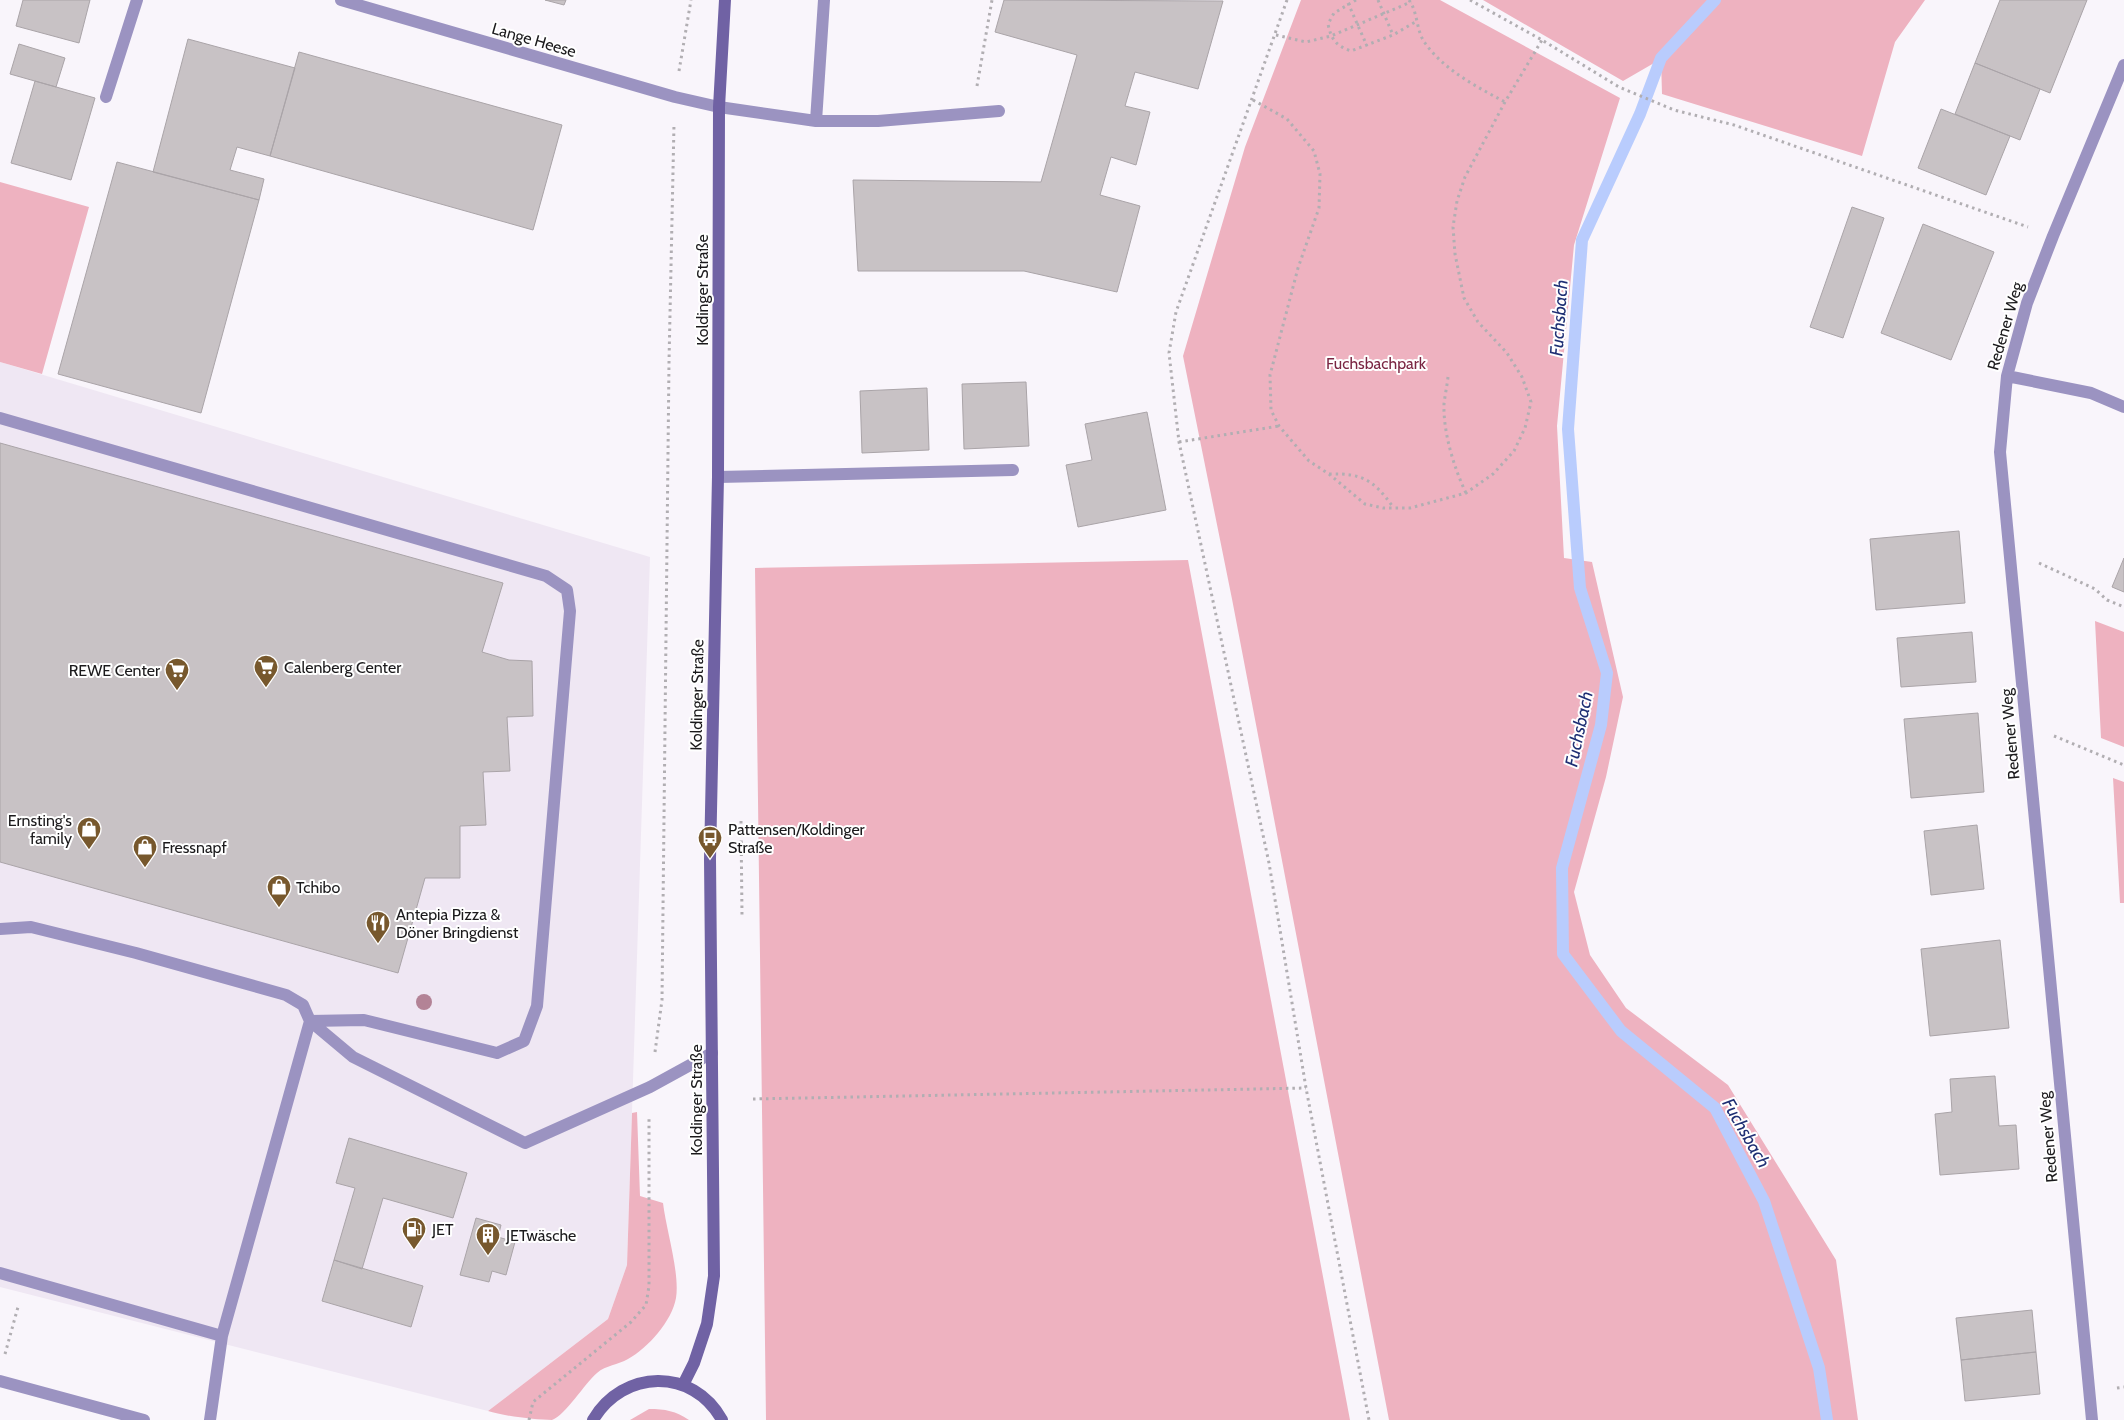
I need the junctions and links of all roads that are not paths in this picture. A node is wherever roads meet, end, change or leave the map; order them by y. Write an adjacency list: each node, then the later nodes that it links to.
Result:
1 (137, 0): 6 (street)
2 (341, 0): 7 (street, Lange Heese)
3 (725, 0): 7 (street, Koldinger Straße)
4 (824, 0): 9 (street)
5 (2124, 65): 10 (street, Redener Weg)
6 (106, 97)
7 (719, 107): 9 (street, Lange Heese); 14 (street, Koldinger Straße)
8 (999, 112): 9 (street, Lange Heese)
9 (816, 121)
10 (2007, 376): 11 (street); 26 (street, Redener Weg)
11 (2124, 407)
12 (0, 418): 16 (street)
13 (1013, 470): 14 (street)
14 (718, 478): 17 (street, Koldinger Straße)
15 (0, 929): 16 (street)
16 (310, 1020): 17 (street); 19 (street)
17 (712, 1053): 21 (street, Koldinger Straße)
18 (0, 1273): 19 (street)
19 (222, 1336): 23 (street)
20 (0, 1381): 22 (street)
21 (683, 1385): 24 (street); 25 (street)
22 (144, 1420)
23 (210, 1420)
24 (593, 1420)
25 (722, 1420)
26 (2092, 1420)

